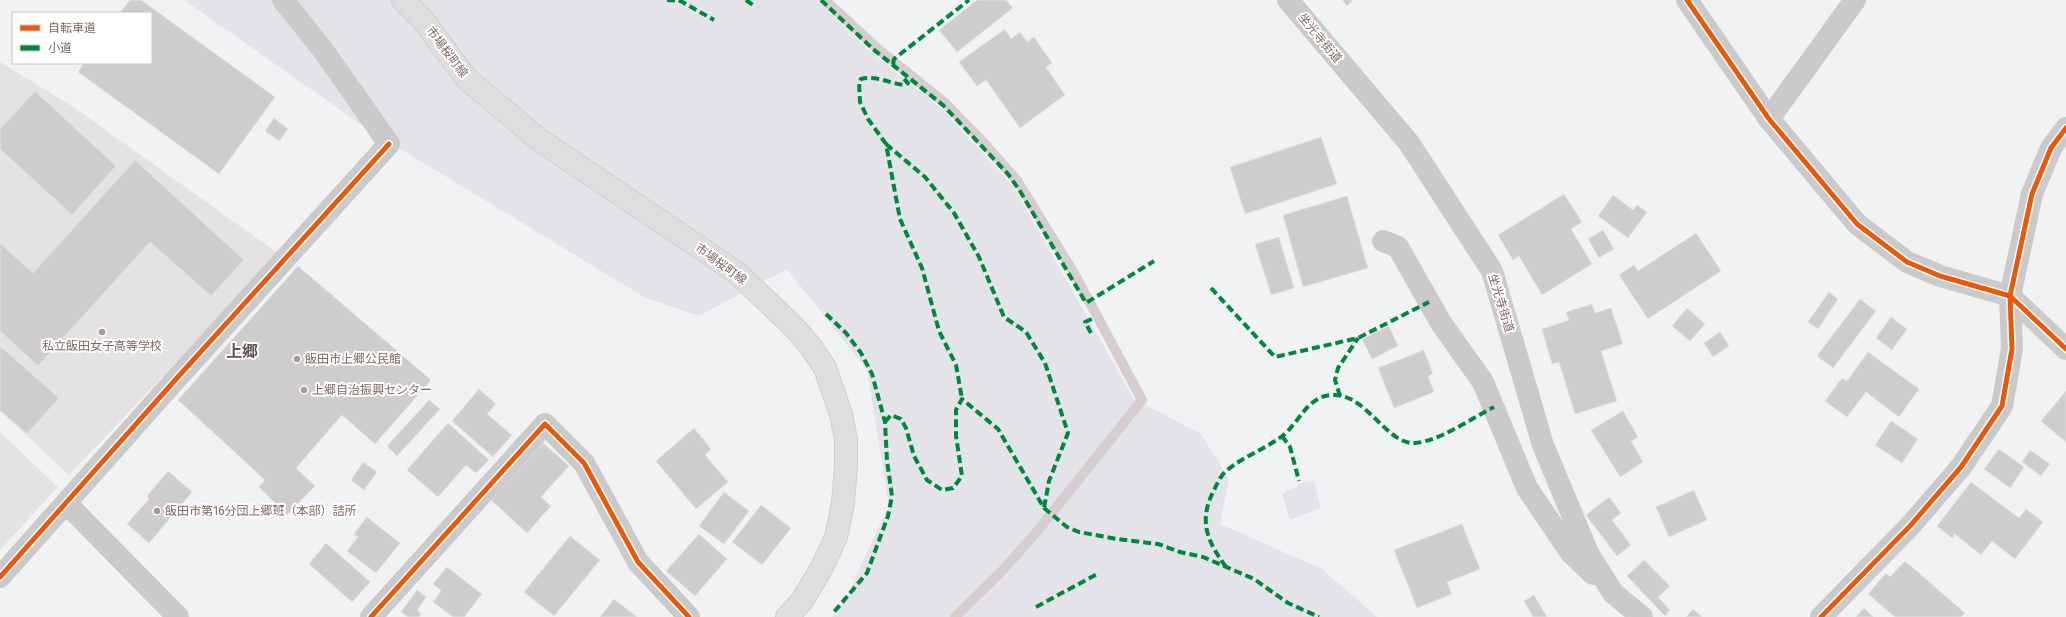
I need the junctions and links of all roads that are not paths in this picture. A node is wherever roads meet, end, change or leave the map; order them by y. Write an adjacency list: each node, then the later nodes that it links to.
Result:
1 (283, 0): 11 (street)
2 (403, 0): 17 (main road, 市場桜町線)
3 (1288, 0): 13 (street, 坐光寺街道)
4 (1687, 0): 6 (street)
5 (1855, 0): 6 (street)
6 (1769, 119): 9 (street)
7 (2066, 128): 9 (street)
8 (1383, 241): 13 (street)
9 (2010, 296): 10 (street); 19 (street)
10 (2066, 349)
11 (66, 503): 12 (street); 14 (street)
12 (0, 577)
13 (1613, 592): 18 (street, 坐光寺街道)
14 (178, 617)
15 (371, 617): 16 (street)
16 (689, 617)
17 (786, 617)
18 (1642, 617)
19 (1821, 617)

